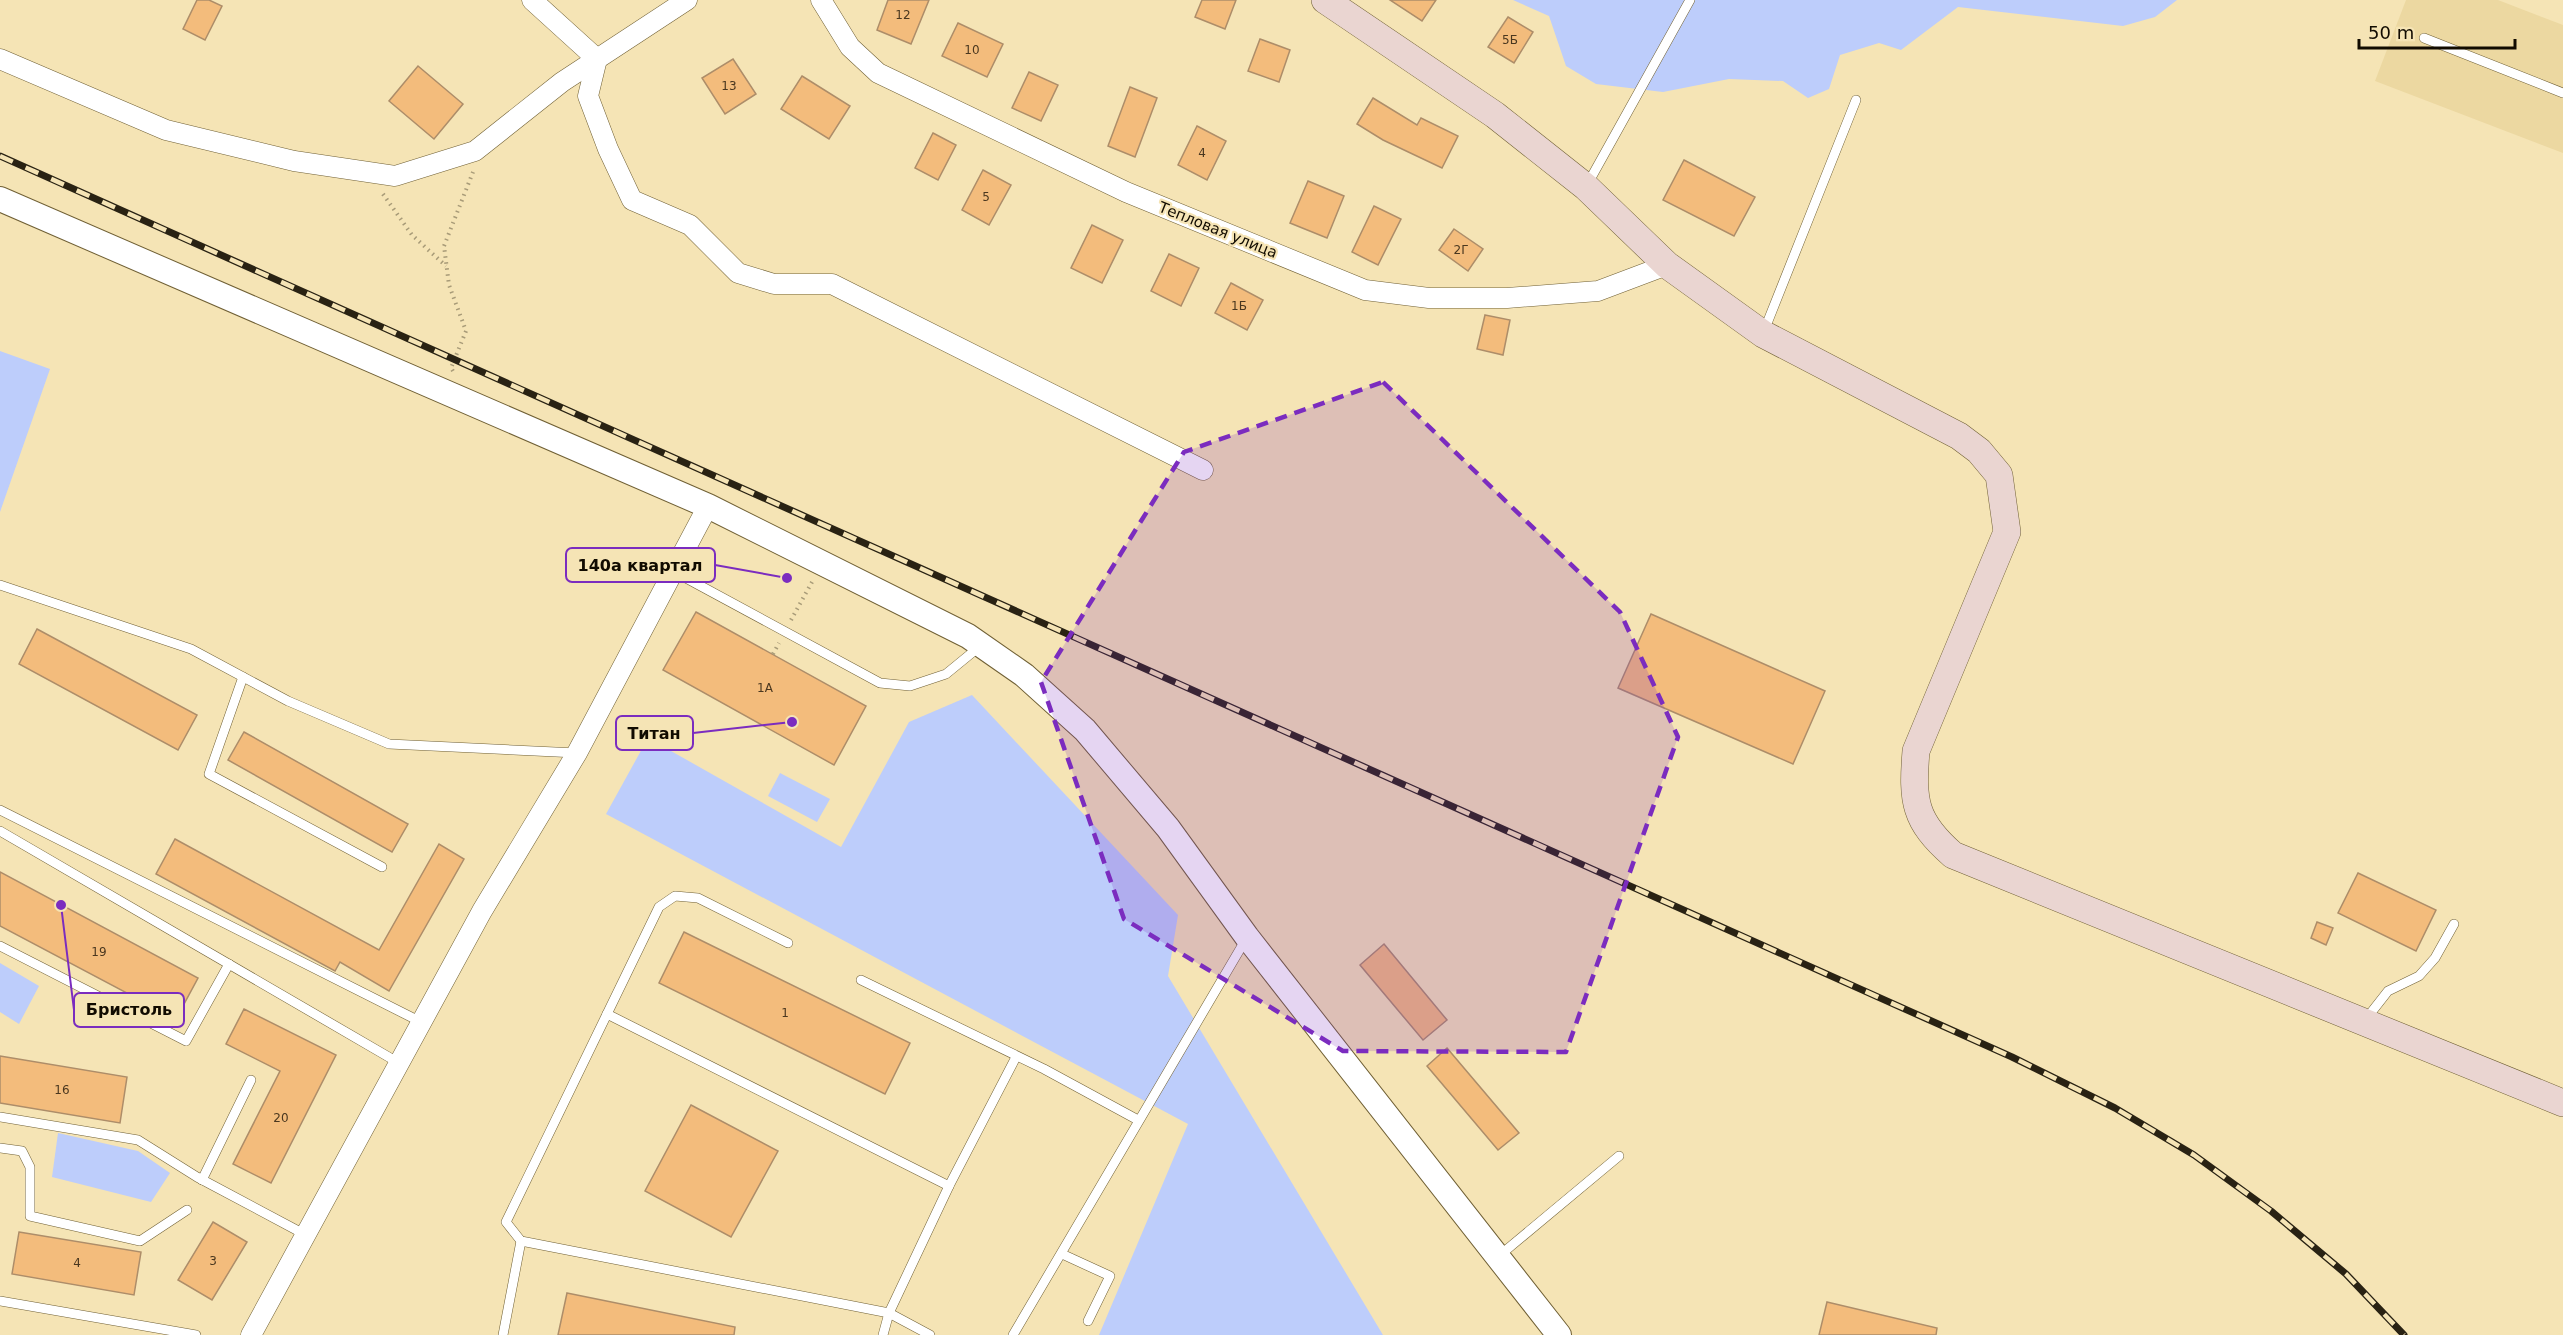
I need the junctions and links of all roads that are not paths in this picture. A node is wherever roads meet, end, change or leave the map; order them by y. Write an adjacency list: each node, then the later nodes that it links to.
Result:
1 (532, 0): 8 (street)
2 (687, 0): 8 (street)
3 (821, 0): 13 (street, Тепловая улица)
4 (1325, 0): 11 (main road)
5 (1690, 0): 11 (lane)
6 (2424, 38): 9 (lane)
7 (0, 59): 8 (street)
8 (597, 59): 15 (street)
9 (2563, 93)
10 (1856, 100): 14 (lane)
11 (1586, 187): 13 (main road)
12 (0, 199): 16 (street)
13 (1667, 265): 14 (main road)
14 (1763, 333): 32 (main road)
15 (1203, 470)
16 (708, 506): 17 (street); 19 (street)
17 (673, 571): 19 (lane); 21 (street)
18 (0, 585): 20 (lane)
19 (981, 645): 26 (street)
20 (243, 677): 21 (lane); 24 (lane)
21 (577, 753): 33 (street)
22 (0, 810): 33 (lane)
23 (0, 831): 29 (lane)
24 (382, 867)
25 (2454, 924): 32 (lane)
26 (1247, 937): 39 (lane); 48 (street)
27 (788, 943): 31 (lane)
28 (0, 946): 29 (lane)
29 (229, 964): 35 (lane)
30 (861, 980): 34 (lane)
31 (607, 1014): 43 (lane); 46 (lane)
32 (2364, 1022): 37 (main road)
33 (421, 1023): 35 (street)
34 (1016, 1057): 39 (lane); 43 (lane)
35 (399, 1063): 45 (street)
36 (251, 1080): 42 (lane)
37 (2563, 1103)
38 (0, 1117): 42 (lane)
39 (1138, 1120): 47 (lane)
40 (0, 1148): 44 (lane)
41 (1619, 1156): 48 (lane)
42 (202, 1180): 45 (lane)
43 (950, 1186): 50 (lane)
44 (187, 1210)
45 (304, 1234): 53 (street)
46 (521, 1241): 50 (lane); 54 (lane)
47 (1062, 1254): 51 (lane); 57 (lane)
48 (1498, 1257): 58 (street)
49 (0, 1301): 52 (lane)
50 (889, 1314): 55 (lane); 56 (lane)
51 (1088, 1322)
52 (196, 1335)
53 (252, 1335)
54 (503, 1335)
55 (883, 1335)
56 (930, 1335)
57 (1013, 1335)
58 (1559, 1335)

